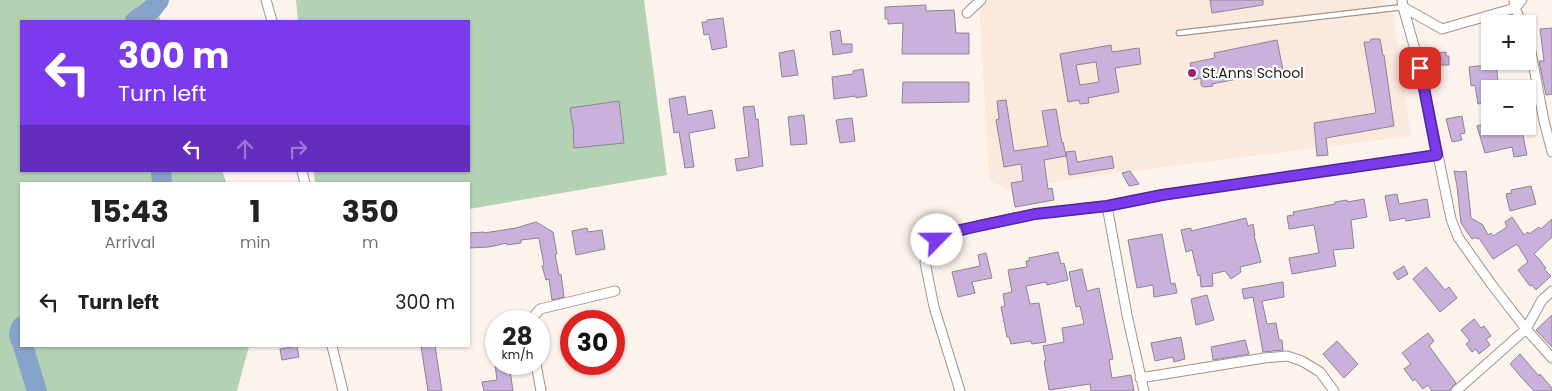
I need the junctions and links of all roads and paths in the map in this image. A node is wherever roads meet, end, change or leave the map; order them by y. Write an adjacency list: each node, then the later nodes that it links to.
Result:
1 (266, 0): 7 (street)
2 (981, 0): 6 (street)
3 (1522, 0): 5 (street)
4 (1402, 3): 5 (street); 8 (lane); 11 (street)
5 (1515, 4)
6 (967, 13)
7 (272, 20)
8 (1179, 33)
9 (1534, 70): 10 (street)
10 (1552, 152)
11 (1437, 155): 12 (street); 16 (street)
12 (1107, 206): 20 (street); 23 (street)
13 (615, 291): 15 (street)
14 (1552, 291): 16 (street)
15 (539, 310)
16 (1526, 329): 18 (street); 26 (street)
17 (332, 347): 21 (street)
18 (1552, 358)
19 (538, 375): 22 (street)
20 (1140, 378): 24 (street); 25 (street)
21 (343, 391)
22 (541, 391)
23 (960, 391)
24 (1144, 391)
25 (1334, 391)
26 (1456, 391)

